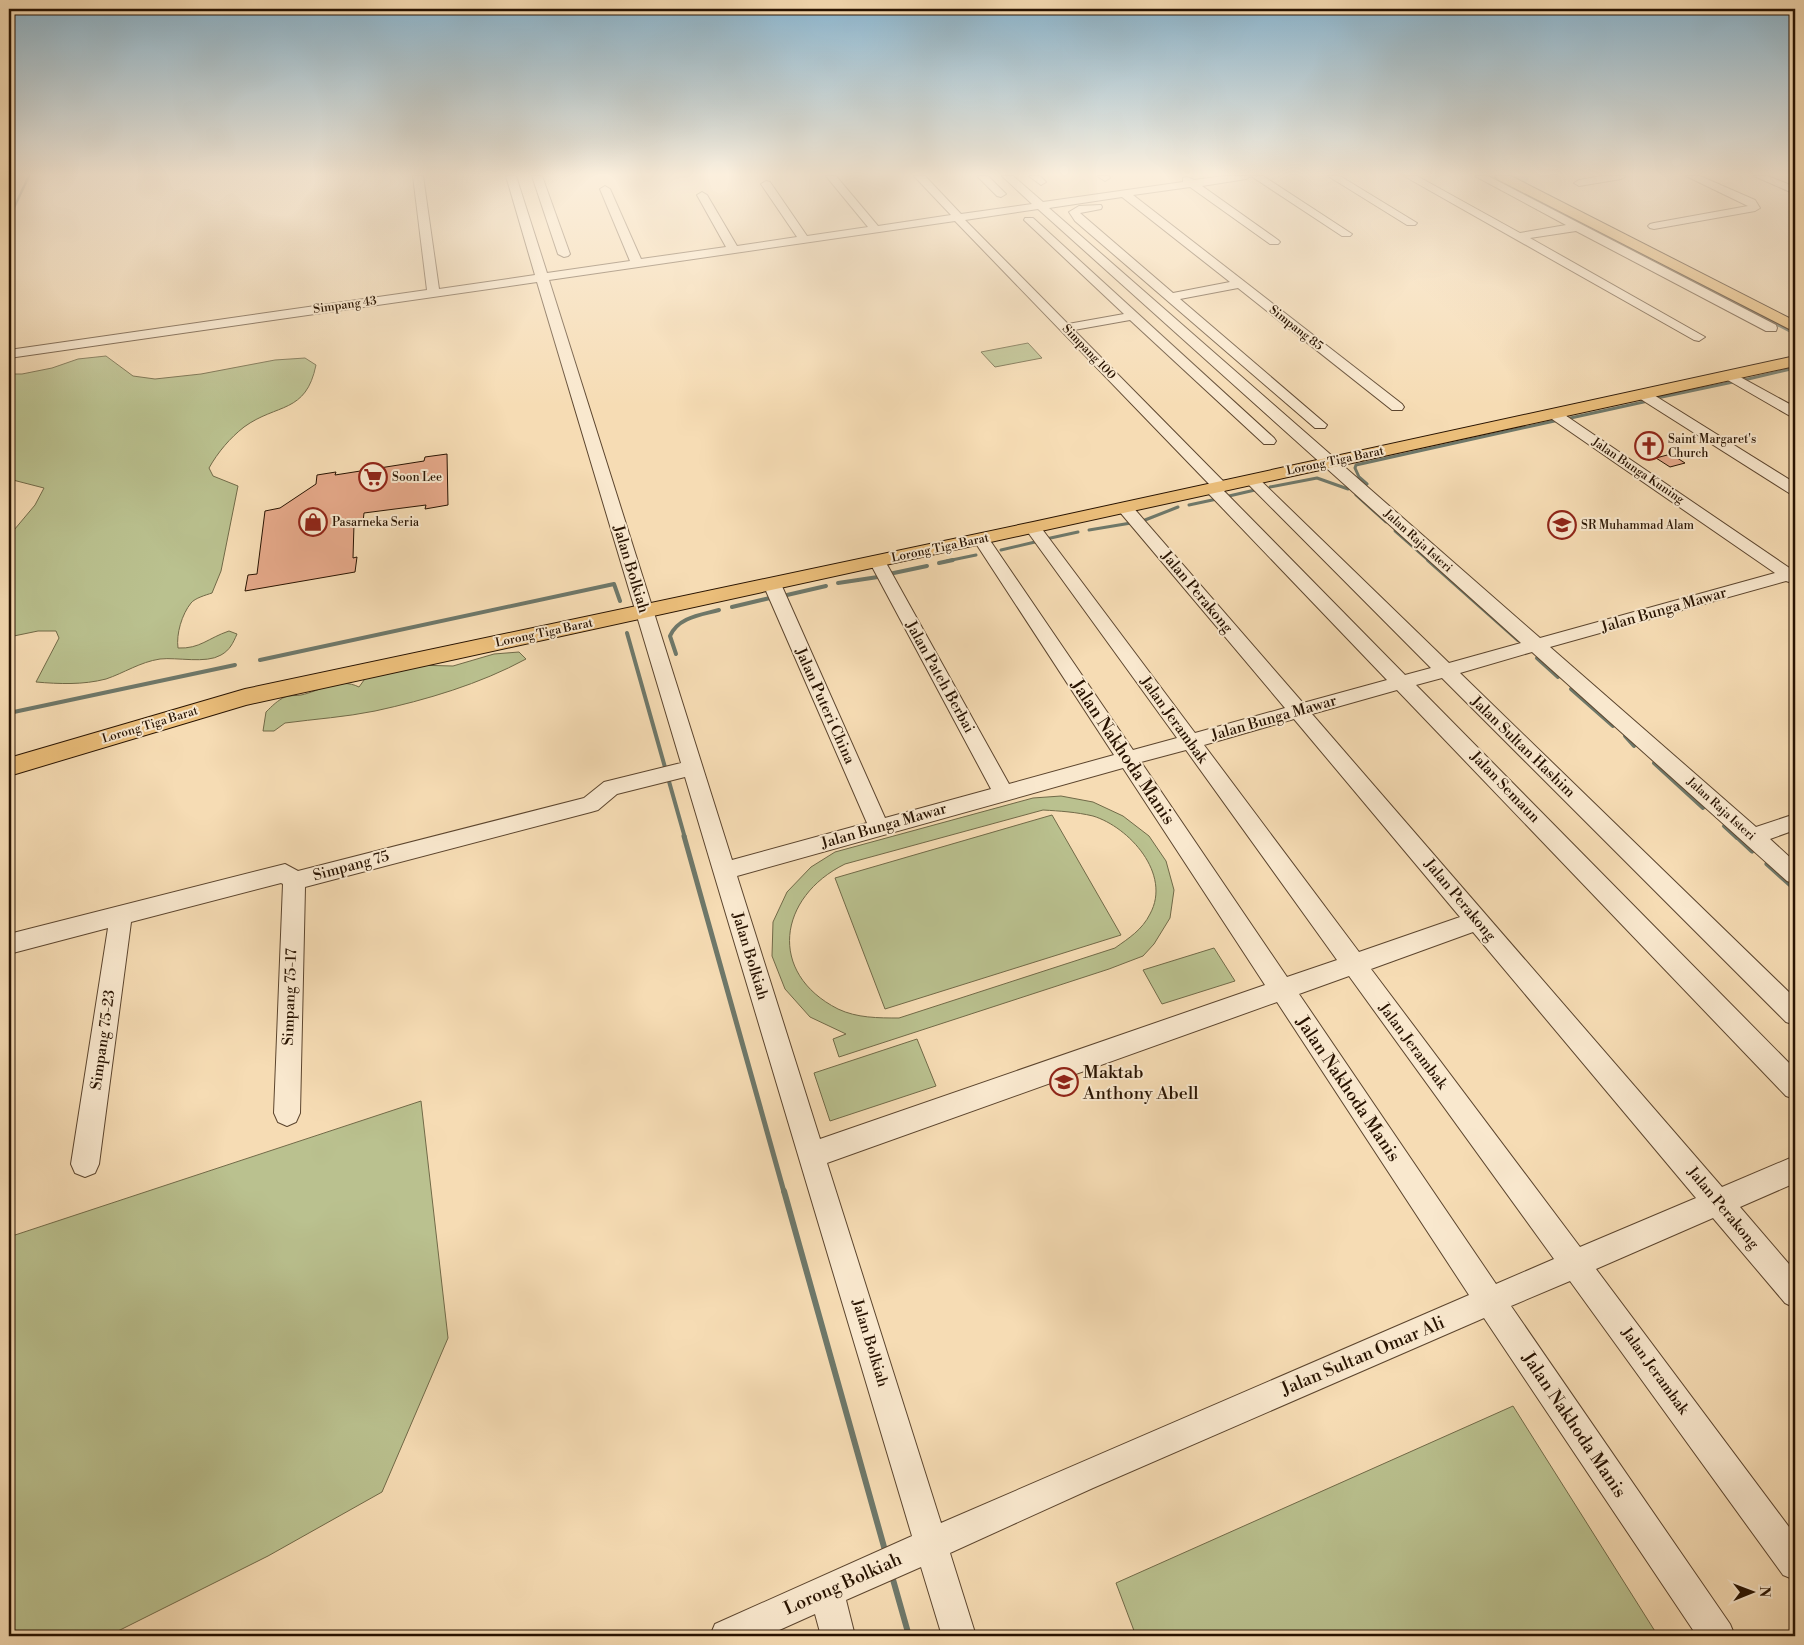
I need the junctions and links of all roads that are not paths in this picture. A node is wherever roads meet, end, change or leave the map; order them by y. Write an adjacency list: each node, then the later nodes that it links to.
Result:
1 (428, 253): 16 (street)
2 (534, 253): 14 (street, Jalan Bolkiah)
3 (633, 253): 13 (street)
4 (712, 253): 13 (street, Simpang 43)
5 (992, 253): 20 (street, Simpang 100)
6 (1064, 253): 18 (street)
7 (1093, 253): 32 (street, Jalan Raja Isteri)
8 (1118, 253): 17 (street)
9 (1201, 253): 15 (street, Simpang 85)
10 (1547, 253): 22 (street)
11 (1626, 253): 21 (street)
12 (1650, 253): 19 (main road)
13 (637, 263): 14 (street, Simpang 43)
14 (541, 277): 16 (street, Simpang 43); 42 (street, Jalan Bolkiah)
15 (1241, 284): 17 (street); 27 (street, Simpang 85)
16 (433, 292): 23 (street, Simpang 43)
17 (1169, 297): 30 (street)
18 (1133, 316): 20 (street); 31 (street)
19 (1795, 327)
20 (1065, 328): 34 (street, Simpang 100)
21 (1771, 328)
22 (1699, 337)
23 (9, 354)
24 (1795, 361): 25 (main road, Lorong Tiga Barat)
25 (1731, 376): 26 (main road, Lorong Tiga Barat); 28 (street)
26 (1644, 395): 29 (main road, Lorong Tiga Barat); 35 (street)
27 (1397, 407)
28 (1795, 413)
29 (1554, 414): 32 (main road, Lorong Tiga Barat); 40 (street, Jalan Bunga Kuning)
30 (1320, 424)
31 (1269, 441)
32 (1329, 462): 33 (main road, Lorong Tiga Barat); 43 (street, Jalan Raja Isteri)
33 (1252, 480): 34 (main road, Lorong Tiga Barat); 44 (street, Jalan Sultan Hashim)
34 (1217, 488): 36 (main road, Lorong Tiga Barat); 45 (street, Jalan Semaun)
35 (1795, 490)
36 (1124, 508): 37 (main road, Lorong Tiga Barat); 46 (street, Jalan Perakong)
37 (1033, 528): 38 (main road, Lorong Tiga Barat); 47 (street, Jalan Jerambak)
38 (981, 540): 39 (main road, Lorong Tiga Barat); 49 (street, Jalan Nakhoda Manis)
39 (877, 561): 41 (main road, Lorong Tiga Barat); 53 (street, Jalan Pateh Berbai)
40 (1793, 576): 43 (street, Jalan Bunga Mawar)
41 (772, 584): 42 (main road, Lorong Tiga Barat); 55 (street, Jalan Puteri China)
42 (644, 612): 48 (main road, Lorong Tiga Barat); 51 (street, Jalan Bolkiah)
43 (1536, 646): 44 (street, Jalan Bunga Mawar); 56 (street, Jalan Raja Isteri)
44 (1446, 671): 45 (street, Jalan Bunga Mawar); 65 (street, Jalan Sultan Hashim)
45 (1404, 682): 46 (street, Jalan Bunga Mawar); 66 (street, Jalan Semaun)
46 (1298, 712): 47 (street, Jalan Bunga Mawar); 61 (street, Jalan Perakong)
47 (1190, 742): 49 (street, Jalan Bunga Mawar); 63 (street, Jalan Jerambak)
48 (87, 744): 50 (main road); 52 (main road)
49 (1128, 760): 53 (street, Jalan Bunga Mawar); 64 (street, Jalan Nakhoda Manis)
50 (9, 767)
51 (677, 772): 57 (street, Jalan Bolkiah); 59 (street, Simpang 75)
52 (9, 778)
53 (1004, 793): 55 (street, Jalan Bunga Mawar)
54 (1795, 822): 56 (street)
55 (879, 827): 57 (street, Jalan Bunga Mawar)
56 (1752, 837): 58 (street, Jalan Raja Isteri)
57 (724, 871): 68 (street, Jalan Bolkiah)
58 (1795, 876)
59 (294, 882): 60 (street, Simpang 75); 67 (street, Simpang 75-17)
60 (121, 915): 62 (street, Simpang 75); 69 (street, Simpang 75-23)
61 (1478, 921): 63 (street); 71 (street, Jalan Perakong)
62 (9, 944)
63 (1353, 966): 64 (street); 72 (street, Jalan Jerambak)
64 (1282, 990): 68 (street); 74 (street, Jalan Nakhoda Manis)
65 (1795, 1014)
66 (1795, 1087)
67 (287, 1113)
68 (812, 1155): 75 (street, Jalan Bolkiah)
69 (85, 1164)
70 (1795, 1169): 71 (street, Jalan Sultan Omar Ali)
71 (1718, 1202): 72 (street, Jalan Sultan Omar Ali); 73 (street, Jalan Perakong)
72 (1576, 1264): 74 (street, Jalan Sultan Omar Ali); 76 (street, Jalan Jerambak)
73 (1795, 1293)
74 (1490, 1301): 75 (street, Jalan Sultan Omar Ali); 81 (street, Jalan Nakhoda Manis)
75 (932, 1544): 77 (street, Lorong Bolkiah); 80 (street, Jalan Bolkiah)
76 (1795, 1563)
77 (827, 1591): 78 (street, Lorong Bolkiah); 79 (street)
78 (727, 1636)
79 (838, 1636)
80 (959, 1636)
81 (1718, 1636)

